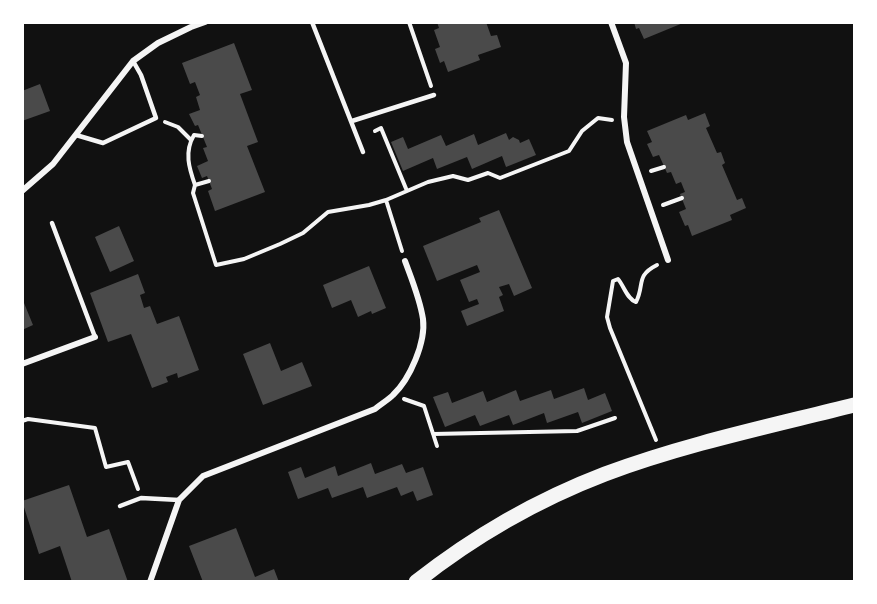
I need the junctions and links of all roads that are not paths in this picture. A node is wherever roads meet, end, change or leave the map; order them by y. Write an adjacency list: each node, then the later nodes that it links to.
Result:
1 (205, 22): 4 (street)
2 (312, 22): 6 (lane)
3 (611, 22): 11 (street)
4 (133, 61): 7 (street); 7 (lane)
5 (434, 95): 6 (lane)
6 (351, 121): 8 (lane)
7 (75, 135): 9 (street)
8 (363, 152)
9 (22, 191)
10 (52, 223): 13 (lane)
11 (668, 260)
12 (405, 261): 16 (street)
13 (95, 337): 14 (street)
14 (22, 364)
15 (855, 405): 19 (main road)
16 (179, 500): 17 (lane); 18 (street)
17 (120, 506)
18 (150, 582)
19 (416, 582)

